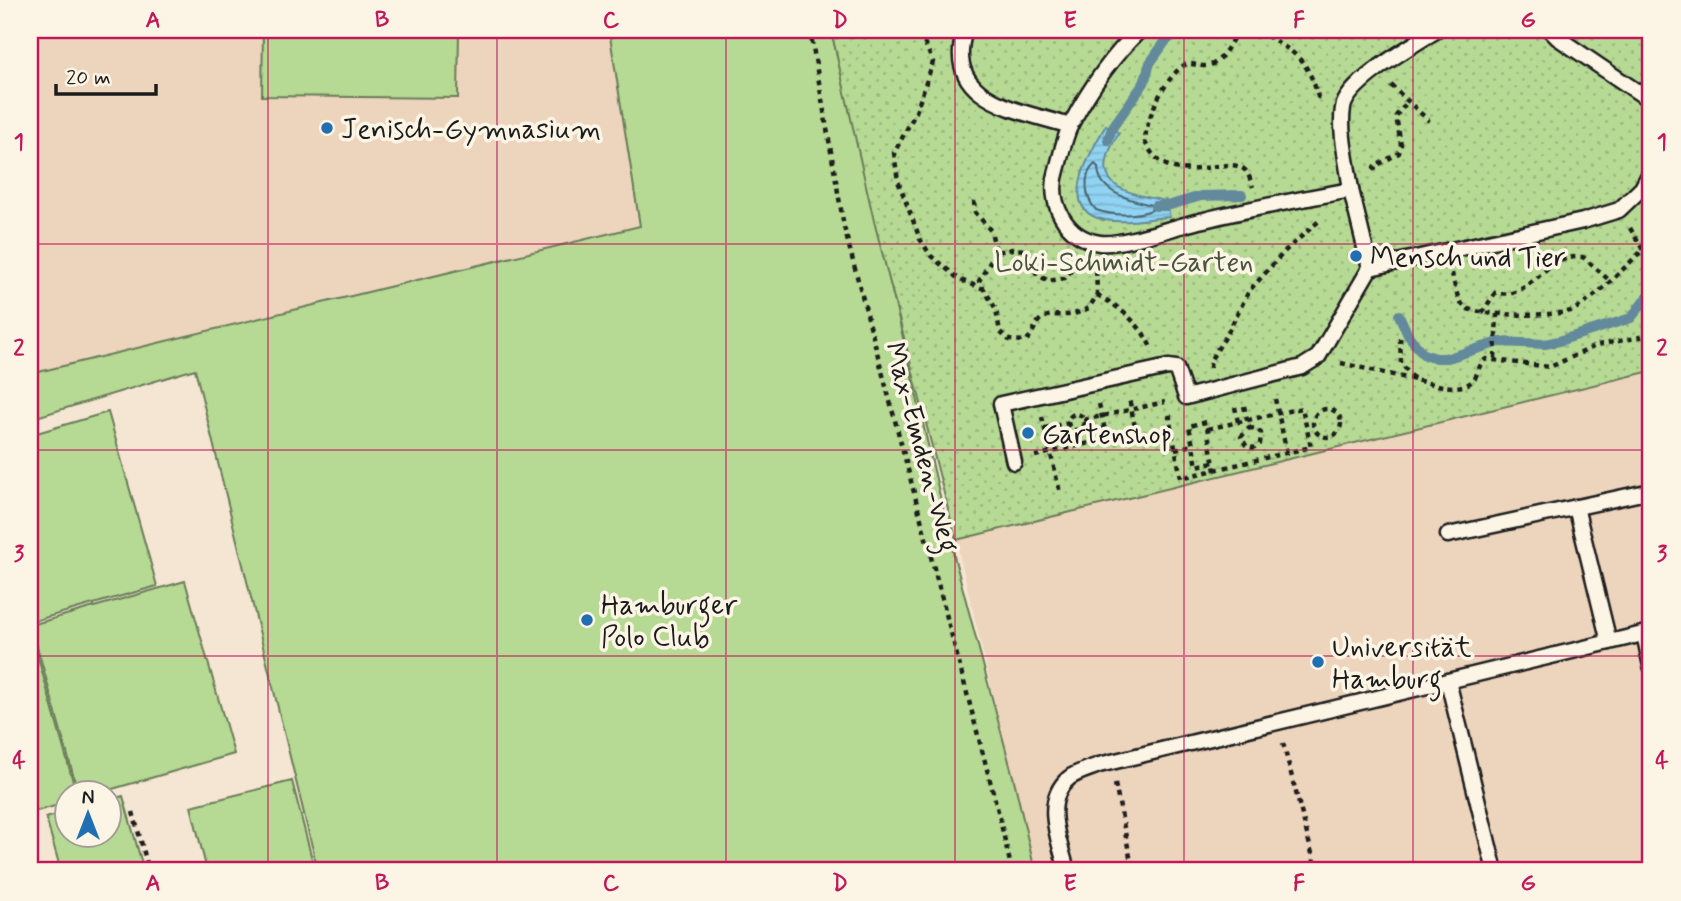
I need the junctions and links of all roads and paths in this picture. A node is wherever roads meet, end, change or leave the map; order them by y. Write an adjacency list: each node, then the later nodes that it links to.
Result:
1 (810, 30): 83 (path, Max-Emden-Weg)
2 (909, 30): 29 (path)
3 (965, 30): 14 (lane)
4 (1140, 30): 14 (lane)
5 (1238, 30): 15 (path)
6 (1258, 30): 10 (path)
7 (1437, 30): 9 (lane)
8 (1550, 30): 12 (lane)
9 (1376, 71): 10 (lane); 11 (path)
10 (1347, 99): 18 (lane)
11 (1408, 101): 13 (path); 17 (path)
12 (1651, 101)
13 (1429, 121)
14 (1070, 126): 18 (lane)
15 (1238, 167)
16 (1651, 171): 25 (lane)
17 (1376, 178)
18 (1351, 190): 27 (lane)
19 (974, 201): 24 (path)
20 (1638, 243): 22 (path)
21 (1286, 250): 40 (path)
22 (1643, 250): 23 (path); 28 (path)
23 (1651, 250)
24 (996, 252): 26 (path); 29 (path)
25 (1447, 252): 27 (lane); 30 (path)
26 (1096, 264)
27 (1370, 268): 34 (lane)
28 (1609, 280): 30 (path); 31 (path)
29 (984, 289): 36 (path)
30 (1482, 313): 31 (path)
31 (1497, 314): 35 (path)
32 (1651, 335): 35 (path)
33 (1400, 338): 37 (path)
34 (1318, 357): 37 (path); 38 (lane)
35 (1495, 358): 37 (path)
36 (1157, 369): 41 (lane); 44 (lane)
37 (1416, 380)
38 (1239, 384): 40 (lane); 52 (path)
39 (1127, 389): 46 (path)
40 (1212, 390): 44 (lane)
41 (1038, 396): 58 (path); 68 (lane)
42 (1097, 396): 49 (path)
43 (1274, 396): 48 (path)
44 (1186, 397): 46 (path)
45 (1224, 405): 54 (path)
46 (1131, 409): 49 (path); 62 (path)
47 (1203, 410): 53 (path)
48 (1278, 413): 52 (path); 57 (path); 67 (path)
49 (1102, 415): 51 (path); 62 (path)
50 (1178, 415): 65 (path)
51 (1084, 420): 55 (path); 61 (path)
52 (1247, 420): 54 (path); 59 (path)
53 (1206, 422): 60 (path); 64 (path)
54 (1238, 422): 60 (path)
55 (1068, 423): 58 (path); 61 (path)
56 (1313, 426): 56 (path); 57 (path)
57 (1306, 427): 67 (path)
58 (1045, 428): 66 (path)
59 (1249, 428): 59 (path)
60 (1207, 429): 69 (path)
61 (1077, 430): 63 (path)
62 (1108, 439): 63 (path)
63 (1081, 445): 66 (path)
64 (1193, 445): 65 (path); 69 (path)
65 (1175, 449): 70 (path)
66 (1050, 453): 72 (path)
67 (1287, 453): 70 (path)
68 (1014, 462)
69 (1214, 462): 70 (path)
70 (1215, 471)
71 (1651, 491): 73 (lane)
72 (1060, 493)
73 (1576, 507): 74 (lane); 76 (lane)
74 (1448, 535)
75 (1648, 633): 76 (lane); 77 (lane)
76 (1609, 642): 78 (lane)
77 (1651, 666)
78 (1448, 681): 79 (lane); 87 (lane)
79 (1277, 722): 80 (lane); 86 (path)
80 (1110, 763): 84 (lane); 85 (path)
81 (133, 811): 82 (path)
82 (149, 871)
83 (1012, 871)
84 (1068, 871)
85 (1133, 871)
86 (1311, 871)
87 (1495, 871)

